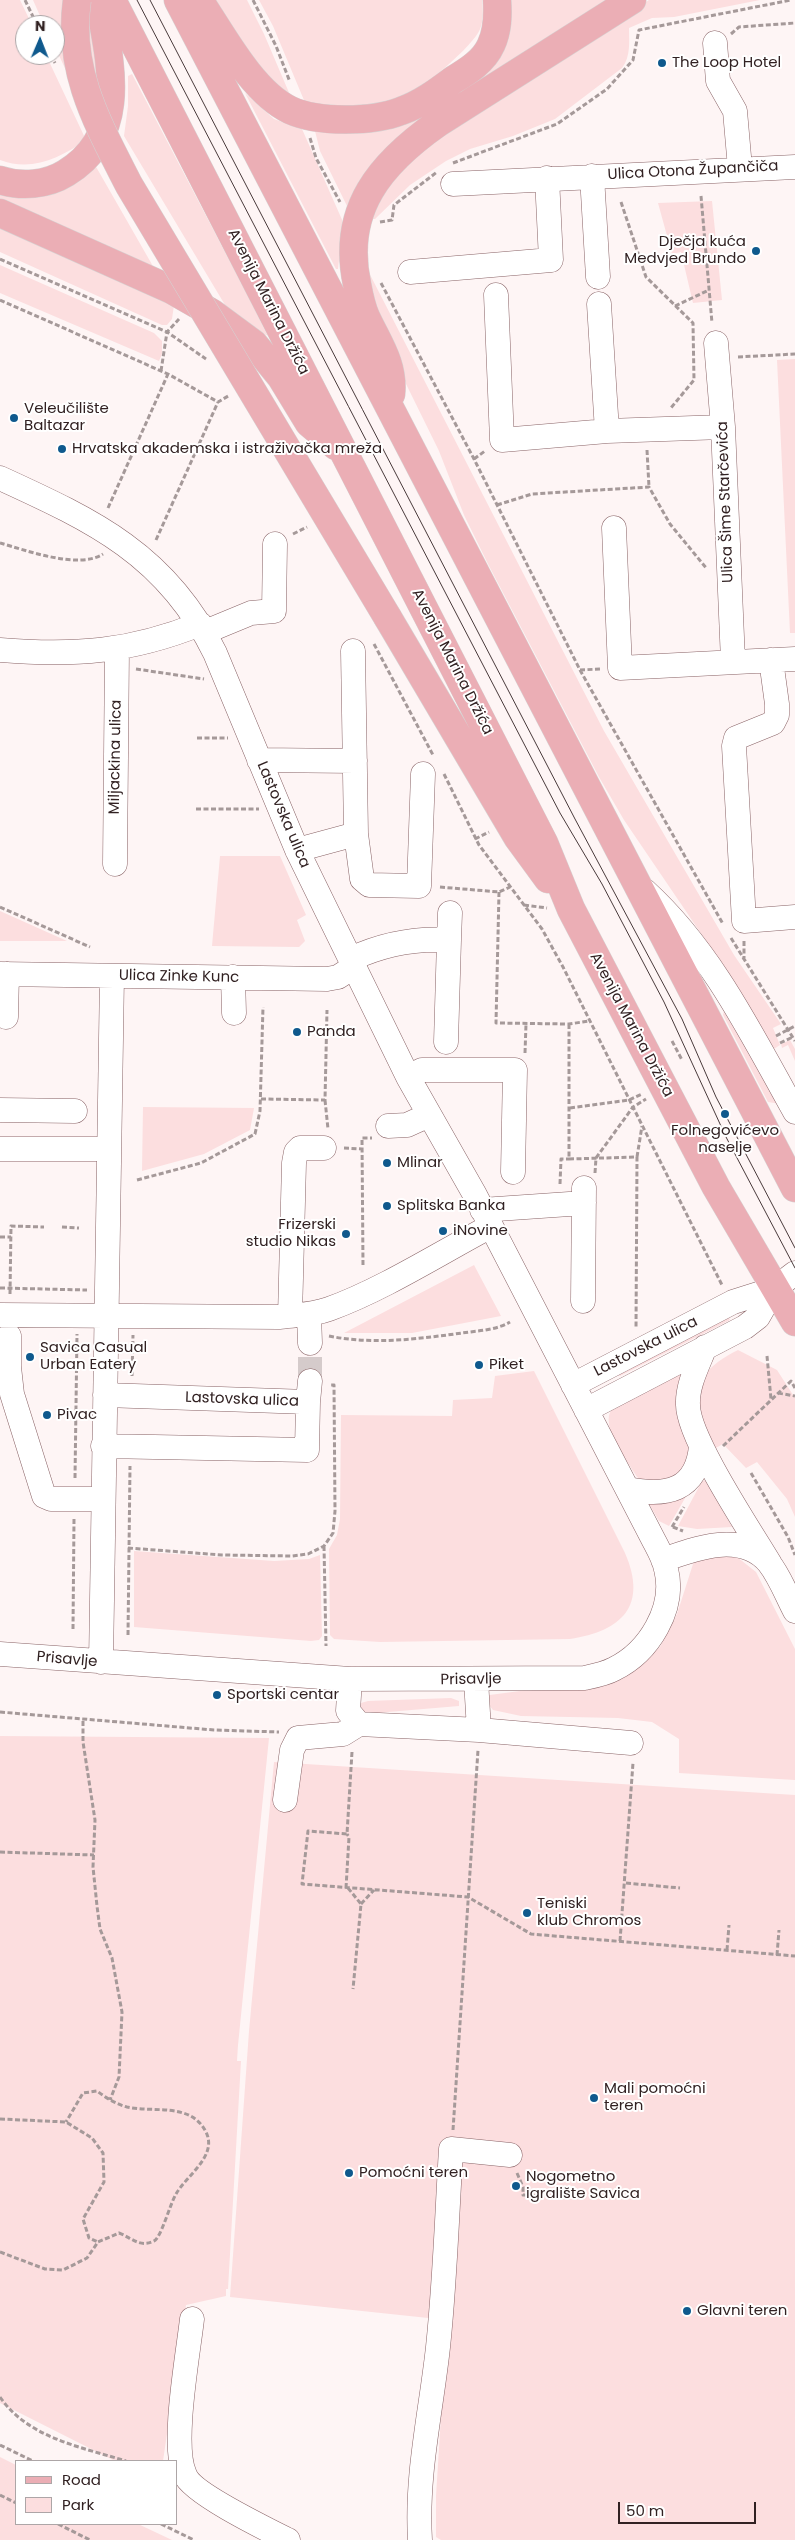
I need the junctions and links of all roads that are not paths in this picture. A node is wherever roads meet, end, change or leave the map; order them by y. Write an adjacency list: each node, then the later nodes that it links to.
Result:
1 (77, 0): 42 (main road, bridge)
2 (98, 0): 14 (main road)
3 (112, 0): 24 (main road, Avenija Marina Držića)
4 (178, 0): 21 (main road)
5 (199, 0): 6 (main road)
6 (497, 0)
7 (632, 0): 21 (main road)
8 (715, 46): 10 (street)
9 (795, 166): 10 (street, Ulica Otona Župančiča)
10 (740, 168): 12 (street, Ulica Otona Župančiča)
11 (446, 174): 13 (street, Ulica Otona Župančiča)
12 (592, 176): 13 (street, Ulica Otona Župančiča); 17 (street, Ulica Otona Župančiča)
13 (547, 178): 16 (street)
14 (0, 180)
15 (0, 213): 24 (main road)
16 (410, 272)
17 (598, 277)
18 (496, 295): 23 (street)
19 (599, 304): 23 (street)
20 (724, 350): 22 (street, Ulica Šime Starčevića)
21 (390, 406): 41 (main road)
22 (723, 427): 23 (street); 34 (street, Ulica Šime Starčevića)
23 (607, 431)
24 (346, 453): 42 (main road, Avenija Marina Držića)
25 (0, 478): 28 (street, Lastovska ulica)
26 (614, 528): 34 (street)
27 (275, 544): 28 (street)
28 (203, 628): 31 (street); 35 (street, Lastovska ulica)
29 (363, 646): 36 (street)
30 (0, 650): 31 (street)
31 (122, 659): 40 (street, Miljackina ulica)
32 (795, 659): 33 (street)
33 (771, 660): 34 (street); 44 (street)
34 (733, 662)
35 (259, 760): 36 (street); 39 (street, Lastovska ulica)
36 (355, 761): 38 (street)
37 (432, 766): 38 (street)
38 (356, 834): 39 (street)
39 (298, 850): 46 (street, Lastovska ulica)
40 (115, 864)
41 (638, 885): 56 (street); 63 (main road)
42 (559, 908): 65 (main road, Avenija Marina Držića)
43 (450, 912): 45 (street)
44 (795, 917)
45 (449, 940): 46 (street, Ulica Zinke Kunc); 52 (street)
46 (353, 963): 49 (street, Ulica Zinke Kunc); 53 (street, Lastovska ulica)
47 (4, 974): 48 (street, Ulica Zinke Kunc); 51 (street)
48 (112, 976): 49 (street, Ulica Zinke Kunc); 61 (street)
49 (233, 977): 50 (street)
50 (234, 1013)
51 (6, 1017)
52 (446, 1042)
53 (408, 1077): 57 (street, Lastovska ulica); 62 (street)
54 (0, 1110): 55 (street)
55 (75, 1111)
56 (795, 1112)
57 (429, 1115): 58 (street); 64 (street, Lastovska ulica)
58 (384, 1133)
59 (326, 1139): 68 (street)
60 (0, 1149): 61 (street)
61 (109, 1150): 67 (street)
62 (513, 1172)
63 (795, 1188)
64 (487, 1218): 66 (street); 68 (street); 73 (street, Lastovska ulica)
65 (785, 1281): 69 (main road, Avenija Marina Držića); 72 (street, Lastovska ulica); 73 (street, Lastovska ulica)
66 (583, 1301)
67 (106, 1315): 68 (street); 70 (street); 74 (street)
68 (300, 1315): 71 (street)
69 (795, 1322)
70 (4, 1325): 79 (street)
71 (318, 1339)
72 (706, 1347): 75 (street, Lastovska ulica); 77 (street)
73 (574, 1385): 75 (street, Prisavlje)
74 (105, 1395): 76 (street); 76 (street, Lastovska ulica)
75 (586, 1410): 78 (street, Prisavlje)
76 (103, 1446): 79 (street)
77 (711, 1448): 78 (street); 81 (street)
78 (628, 1489): 80 (street, Prisavlje)
79 (102, 1499): 84 (street)
80 (663, 1560): 81 (street); 86 (street, Prisavlje)
81 (770, 1564): 82 (street)
82 (795, 1611)
83 (0, 1654): 84 (street, Prisavlje)
84 (100, 1662): 85 (street, Prisavlje)
85 (350, 1680): 86 (street, Prisavlje); 87 (street)
86 (476, 1680): 88 (street)
87 (355, 1727): 88 (street); 90 (street)
88 (479, 1730): 89 (street)
89 (631, 1743)
90 (285, 1800)
91 (510, 2155): 94 (street)
92 (192, 2319): 93 (street)
93 (288, 2540)
94 (420, 2540)

